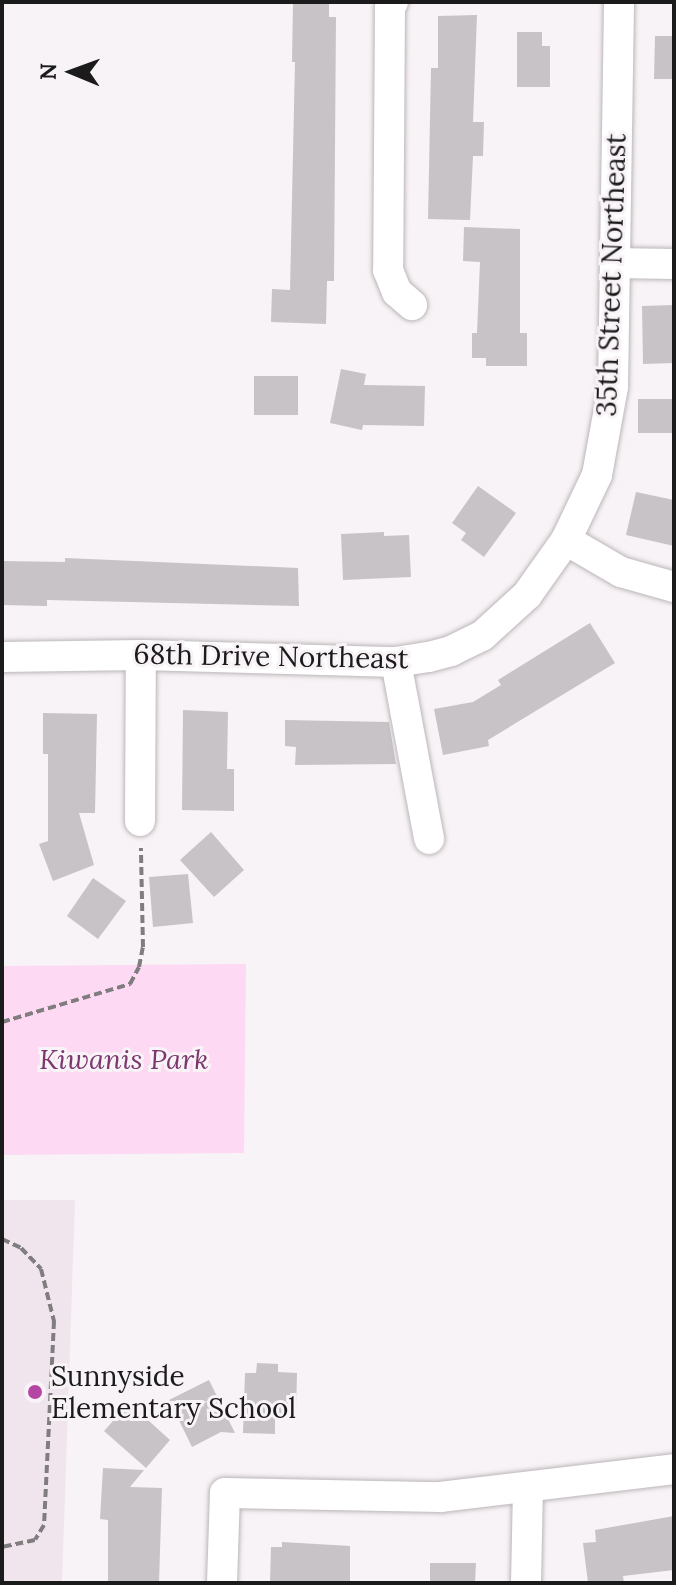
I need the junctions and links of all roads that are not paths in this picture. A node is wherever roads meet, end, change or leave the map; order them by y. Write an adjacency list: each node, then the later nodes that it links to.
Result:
1 (393, 2): 5 (street)
2 (619, 2): 3 (street, 35th Street Northeast)
3 (615, 263): 4 (street); 6 (street, 35th Street Northeast)
4 (674, 264)
5 (412, 305)
6 (566, 540): 7 (street); 10 (street, 68th Drive Northeast)
7 (674, 587)
8 (141, 655): 9 (street, 68th Drive Northeast); 10 (street, 68th Drive Northeast); 11 (street)
9 (2, 657)
10 (396, 662): 12 (street)
11 (140, 821)
12 (429, 839)
13 (674, 1469): 14 (street)
14 (528, 1489): 15 (street); 16 (street)
15 (222, 1583)
16 (526, 1583)

